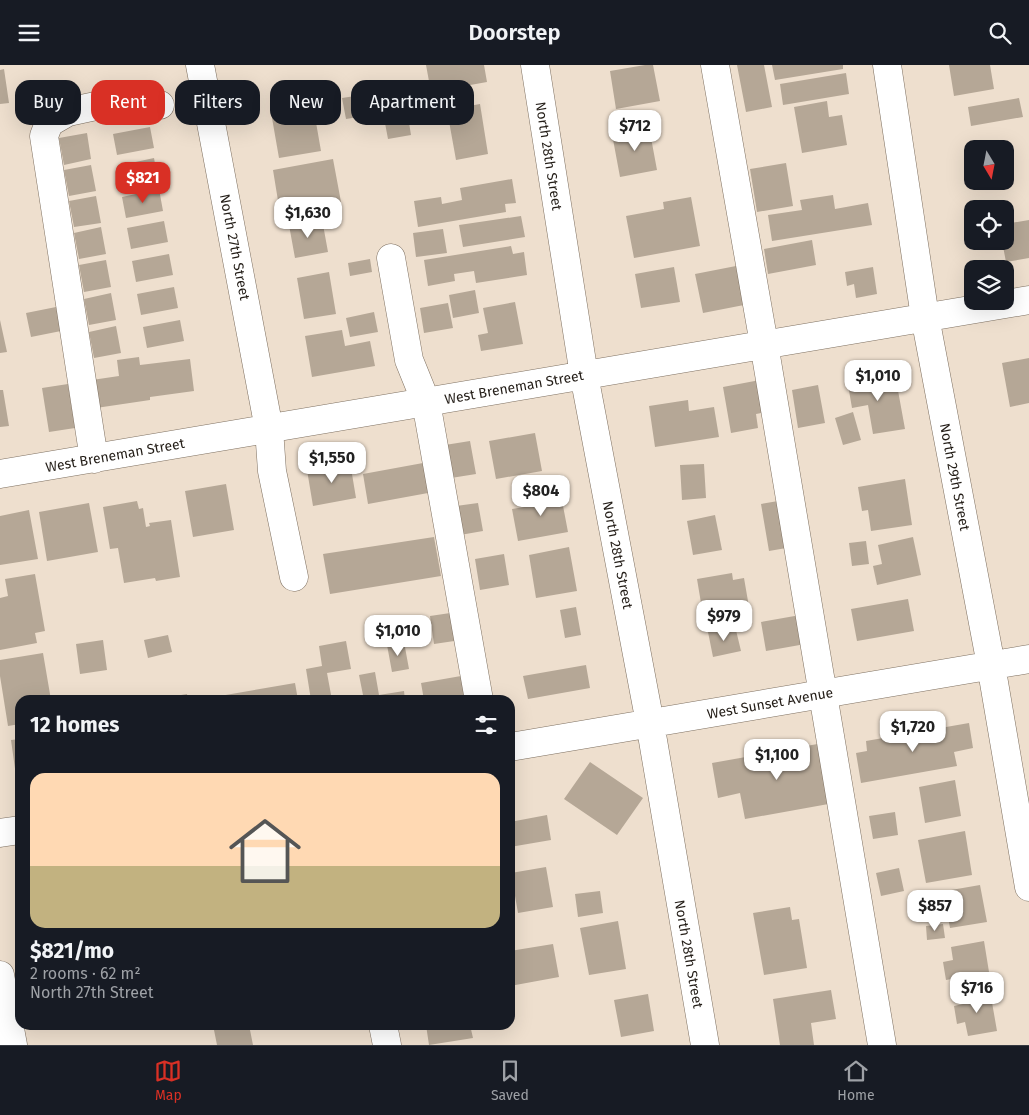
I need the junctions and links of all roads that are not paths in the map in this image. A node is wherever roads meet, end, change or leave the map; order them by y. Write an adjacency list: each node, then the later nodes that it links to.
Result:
1 (200, 65): 12 (street, North 27th Street)
2 (535, 65): 10 (street, North 28th Street)
3 (715, 65): 9 (street)
4 (886, 65): 8 (street, North 29th Street)
5 (91, 107): 13 (street)
6 (391, 257): 11 (street)
7 (1029, 300): 8 (street, West Breneman Street)
8 (925, 317): 9 (street, West Breneman Street); 17 (street, North 29th Street)
9 (764, 344): 10 (street, West Breneman Street); 18 (street)
10 (584, 375): 11 (street, West Breneman Street); 20 (street, North 28th Street)
11 (426, 402): 12 (street, West Breneman Street); 19 (street)
12 (269, 429): 13 (street, West Breneman Street); 15 (street, North 27th Street)
13 (94, 459): 14 (street, West Breneman Street)
14 (0, 475)
15 (294, 577)
16 (1029, 659): 17 (street, West Sunset Avenue)
17 (991, 665): 18 (street, West Sunset Avenue); 24 (street, North 29th Street)
18 (822, 694): 20 (street, West Sunset Avenue); 30 (street)
19 (478, 695)
20 (650, 723): 21 (street, West Sunset Avenue); 29 (street, North 28th Street)
21 (515, 746)
22 (15, 831): 23 (street)
23 (0, 833)
24 (1029, 887)
25 (0, 975): 27 (street)
26 (384, 1030): 28 (street)
27 (13, 1045)
28 (387, 1045)
29 (705, 1045)
30 (882, 1045)

